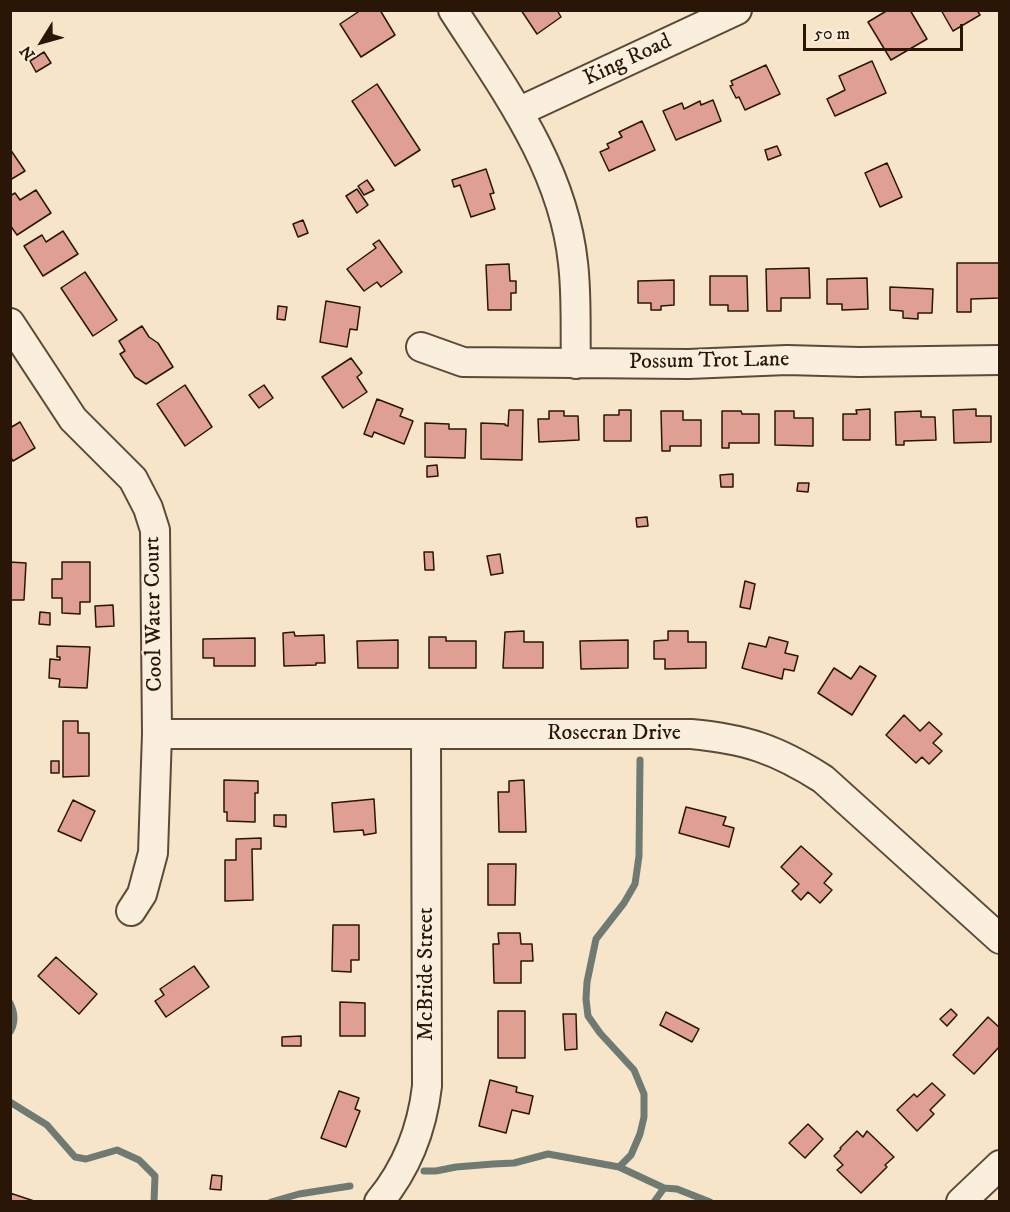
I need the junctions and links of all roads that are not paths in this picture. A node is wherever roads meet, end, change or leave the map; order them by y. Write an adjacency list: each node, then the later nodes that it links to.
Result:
1 (453, 10): 3 (street)
2 (737, 10): 3 (street, King Road)
3 (518, 112): 7 (street)
4 (10, 323): 8 (street, Cool Water Court)
5 (422, 347): 7 (street, Possum Trot Lane)
6 (999, 360): 7 (street, Possum Trot Lane)
7 (576, 364)
8 (157, 734): 9 (street, Rosecran Drive); 10 (street, Cool Water Court)
9 (426, 735): 11 (street, Rosecran Drive); 13 (street, McBride Street)
10 (131, 911)
11 (999, 939)
12 (999, 1165): 14 (street)
13 (379, 1202)
14 (961, 1202)

